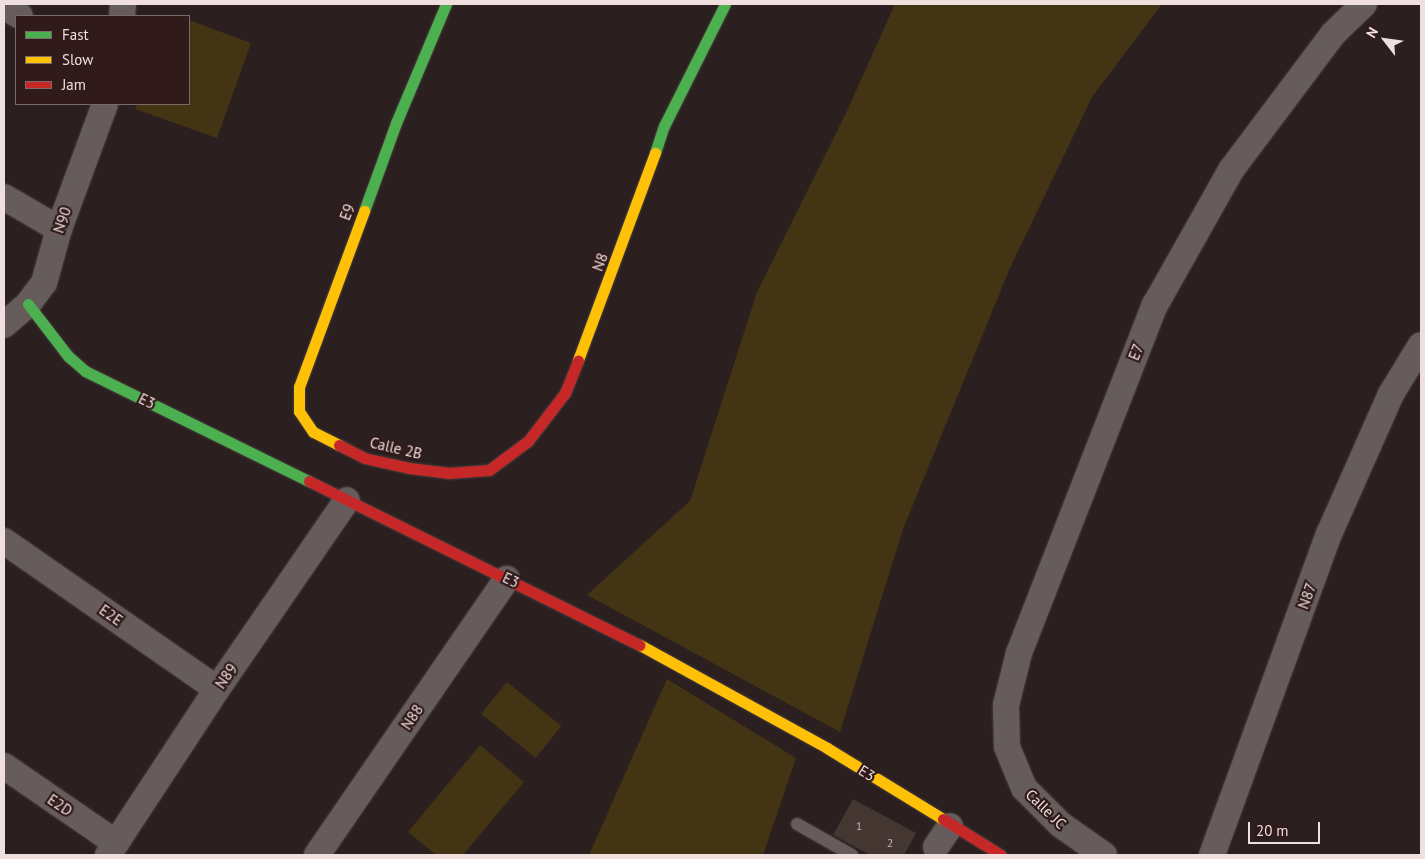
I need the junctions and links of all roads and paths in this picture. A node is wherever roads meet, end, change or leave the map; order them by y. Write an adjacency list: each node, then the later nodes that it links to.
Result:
1 (446, 4): 12 (street, E9)
2 (725, 4): 13 (street, N8)
3 (1364, 4): 18 (street, E7)
4 (4, 7): 5 (street)
5 (18, 15)
6 (105, 105): 8 (street, N90)
7 (4, 197): 8 (street)
8 (59, 229): 9 (street, N90)
9 (28, 304): 10 (street, N90); 14 (street, E3)
10 (4, 325)
11 (1421, 345): 28 (street, N87)
12 (313, 432): 13 (street, Calle 2B)
13 (448, 473)
14 (347, 500): 16 (street, E3); 17 (street, N89)
15 (4, 541): 17 (street, E2E)
16 (507, 579): 21 (street, E3); 24 (street, N88)
17 (217, 689): 22 (street, N89)
18 (1007, 748): 27 (street, Calle JC)
19 (4, 766): 22 (street, E2D)
20 (797, 824): 25 (lane)
21 (950, 826): 23 (street); 26 (street, E3)
22 (112, 849)
23 (934, 851)
24 (317, 855)
25 (852, 855)
26 (1001, 855)
27 (1104, 855)
28 (1212, 855)

